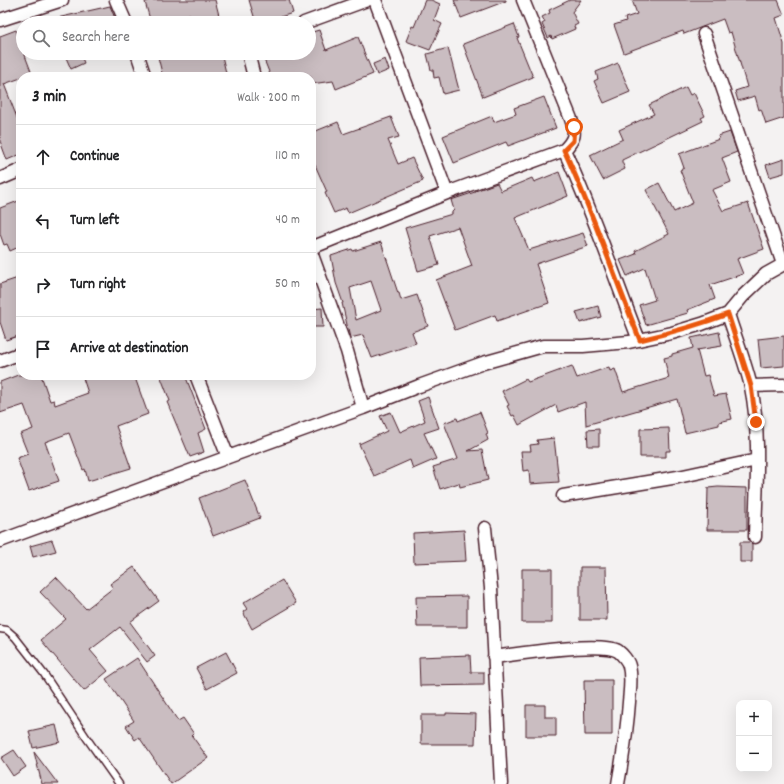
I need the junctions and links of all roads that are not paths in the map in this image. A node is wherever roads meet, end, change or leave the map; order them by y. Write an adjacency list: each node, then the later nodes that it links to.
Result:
1 (62, 0): 8 (street)
2 (116, 0): 6 (street)
3 (367, 0): 7 (street)
4 (375, 0): 17 (street)
5 (523, 0): 14 (street)
6 (123, 16)
7 (316, 19)
8 (0, 20)
9 (704, 34): 19 (street)
10 (139, 60): 12 (street)
11 (250, 60): 13 (street)
12 (143, 72)
13 (253, 72)
14 (564, 150): 17 (street); 22 (street)
15 (16, 172): 16 (street)
16 (0, 179)
17 (447, 193): 18 (street)
18 (316, 246)
19 (784, 264): 21 (street)
20 (316, 266): 28 (street)
21 (728, 314): 22 (street); 27 (street)
22 (640, 340): 28 (street)
23 (16, 355): 24 (street)
24 (0, 361)
25 (198, 380): 29 (street)
26 (784, 385): 27 (street)
27 (751, 386): 30 (street)
28 (363, 408): 29 (street)
29 (228, 457): 34 (street)
30 (757, 460): 31 (street); 33 (street)
31 (562, 496)
32 (485, 528): 36 (street)
33 (755, 537)
34 (0, 542)
35 (0, 629): 37 (lane)
36 (494, 657): 38 (street); 39 (street)
37 (119, 784)
38 (501, 784)
39 (618, 784)

